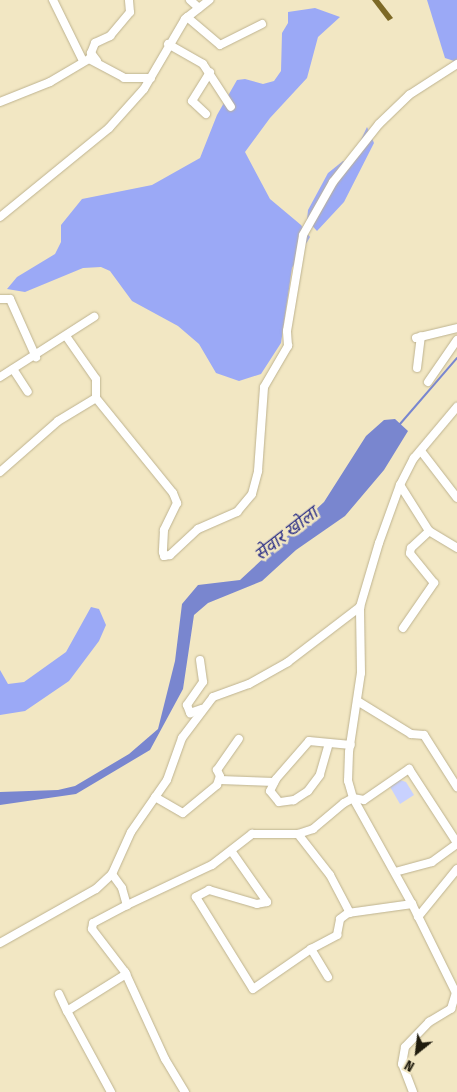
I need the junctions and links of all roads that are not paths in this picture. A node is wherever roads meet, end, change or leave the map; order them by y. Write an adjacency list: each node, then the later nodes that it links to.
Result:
1 (53, 0): 9 (street)
2 (129, 0): 10 (street)
3 (190, 0): 5 (street)
4 (209, 0): 5 (street)
5 (199, 8): 6 (street)
6 (188, 17): 7 (street); 8 (street)
7 (262, 24)
8 (168, 44): 12 (street); 13 (street)
9 (83, 61): 10 (street); 14 (street)
10 (97, 61): 13 (street)
11 (457, 64): 29 (street)
12 (210, 72): 15 (street); 16 (street)
13 (151, 78): 17 (street)
14 (0, 102)
15 (231, 107)
16 (206, 114)
17 (0, 217)
18 (0, 299): 23 (street)
19 (94, 317): 21 (street)
20 (457, 328): 24 (street)
21 (66, 336): 23 (street); 29 (street)
22 (457, 340): 27 (street)
23 (36, 357): 25 (street)
24 (417, 368)
25 (13, 369): 26 (street); 28 (street)
26 (0, 377)
27 (428, 382)
28 (28, 392)
29 (96, 398): 32 (street)
30 (457, 407): 31 (street)
31 (421, 450): 33 (street); 34 (street)
32 (0, 472)
33 (400, 485): 35 (street); 37 (street)
34 (457, 498)
35 (428, 531): 36 (street); 38 (street)
36 (455, 544)
37 (360, 607): 40 (street); 41 (street)
38 (403, 628)
39 (200, 660): 41 (street)
40 (359, 702): 44 (street); 47 (street)
41 (203, 708): 48 (street)
42 (239, 739): 45 (street)
43 (328, 743): 44 (street); 46 (street); 46 (street)
44 (351, 744): 49 (street)
45 (220, 780): 46 (street); 48 (street)
46 (274, 782)
47 (457, 787)
48 (155, 797): 55 (street)
49 (353, 798): 50 (street); 51 (street); 54 (street)
50 (298, 834): 52 (street); 58 (street)
51 (457, 843): 54 (street)
52 (232, 852): 57 (street); 61 (street)
53 (457, 869): 59 (street)
54 (395, 872): 56 (street)
55 (112, 874): 57 (street); 60 (street)
56 (412, 904): 58 (street); 59 (street)
57 (127, 905): 62 (street)
58 (350, 914): 61 (street)
59 (418, 917): 65 (street)
60 (0, 943)
61 (311, 949): 63 (street)
62 (126, 974): 66 (street); 68 (street)
63 (328, 977)
64 (59, 994): 66 (street)
65 (456, 1004): 69 (street)
66 (67, 1011): 67 (street)
67 (111, 1092)
68 (185, 1092)
69 (413, 1092)

